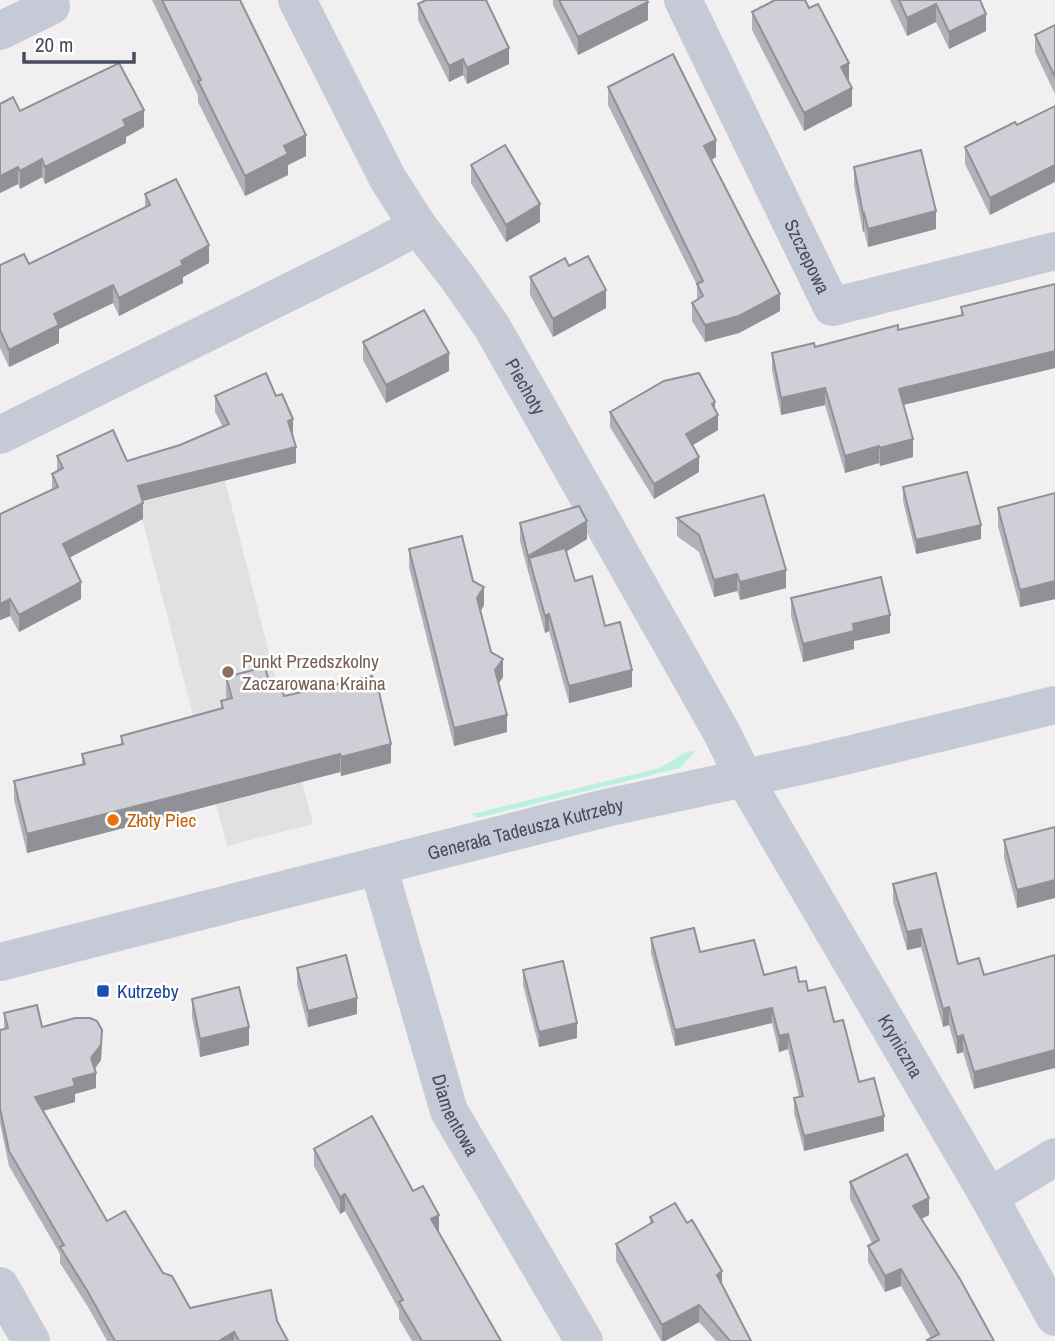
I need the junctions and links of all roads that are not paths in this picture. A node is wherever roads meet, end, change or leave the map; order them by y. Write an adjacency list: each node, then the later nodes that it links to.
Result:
1 (297, 0): 5 (street, Piechoty)
2 (683, 0): 6 (street, Szczepowa)
3 (51, 5): 4 (street)
4 (0, 31)
5 (418, 226): 7 (street); 9 (street, Piechoty)
6 (1055, 251)
7 (0, 435)
8 (1055, 705): 9 (street, Generała Tadeusza Kutrzeby)
9 (744, 778): 10 (street, Generała Tadeusza Kutrzeby); 13 (street, Kryniczna)
10 (379, 866): 11 (street, Generała Tadeusza Kutrzeby); 17 (street, Diamentowa)
11 (0, 962)
12 (1055, 1157): 13 (street)
13 (989, 1197): 15 (street, Kryniczna)
14 (0, 1286): 16 (street)
15 (1055, 1317)
16 (31, 1341)
17 (584, 1341)

